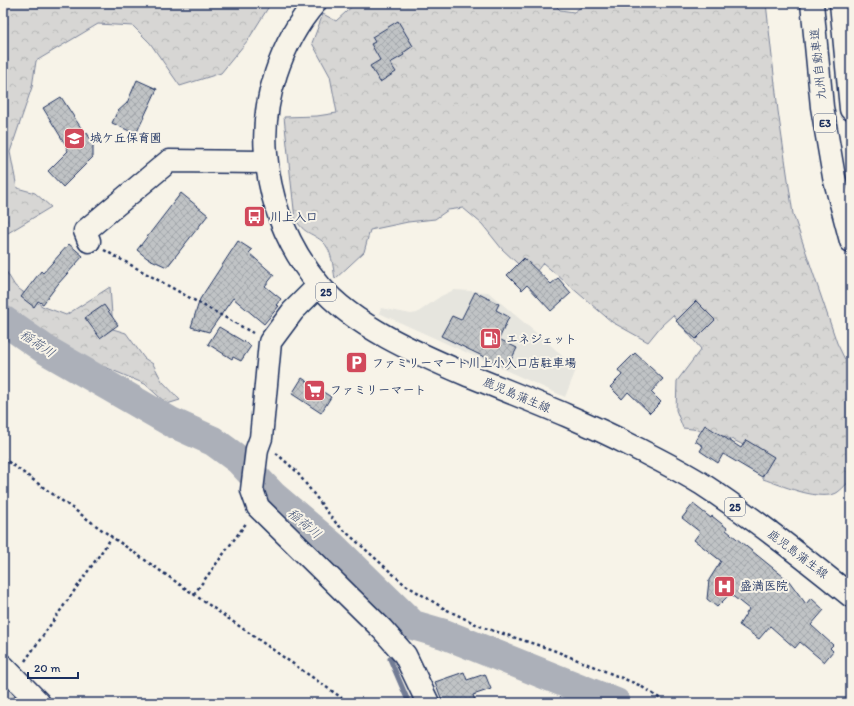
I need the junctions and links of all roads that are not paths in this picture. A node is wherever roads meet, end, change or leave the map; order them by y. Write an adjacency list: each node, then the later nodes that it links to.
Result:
1 (315, 3): 5 (main road, 鹿児島蒲生線 / 25)
2 (812, 3): 7 (main road, 九州自動車道 / E3)
3 (841, 3): 4 (main road, E3)
4 (851, 108)
5 (266, 162): 6 (main road); 8 (main road, 鹿児島蒲生線 / 25)
6 (89, 241)
7 (851, 241)
8 (319, 285): 9 (main road, 鹿児島蒲生線 / 25); 12 (main road)
9 (851, 596)
10 (8, 672): 11 (main road)
11 (39, 703)
12 (428, 703)

